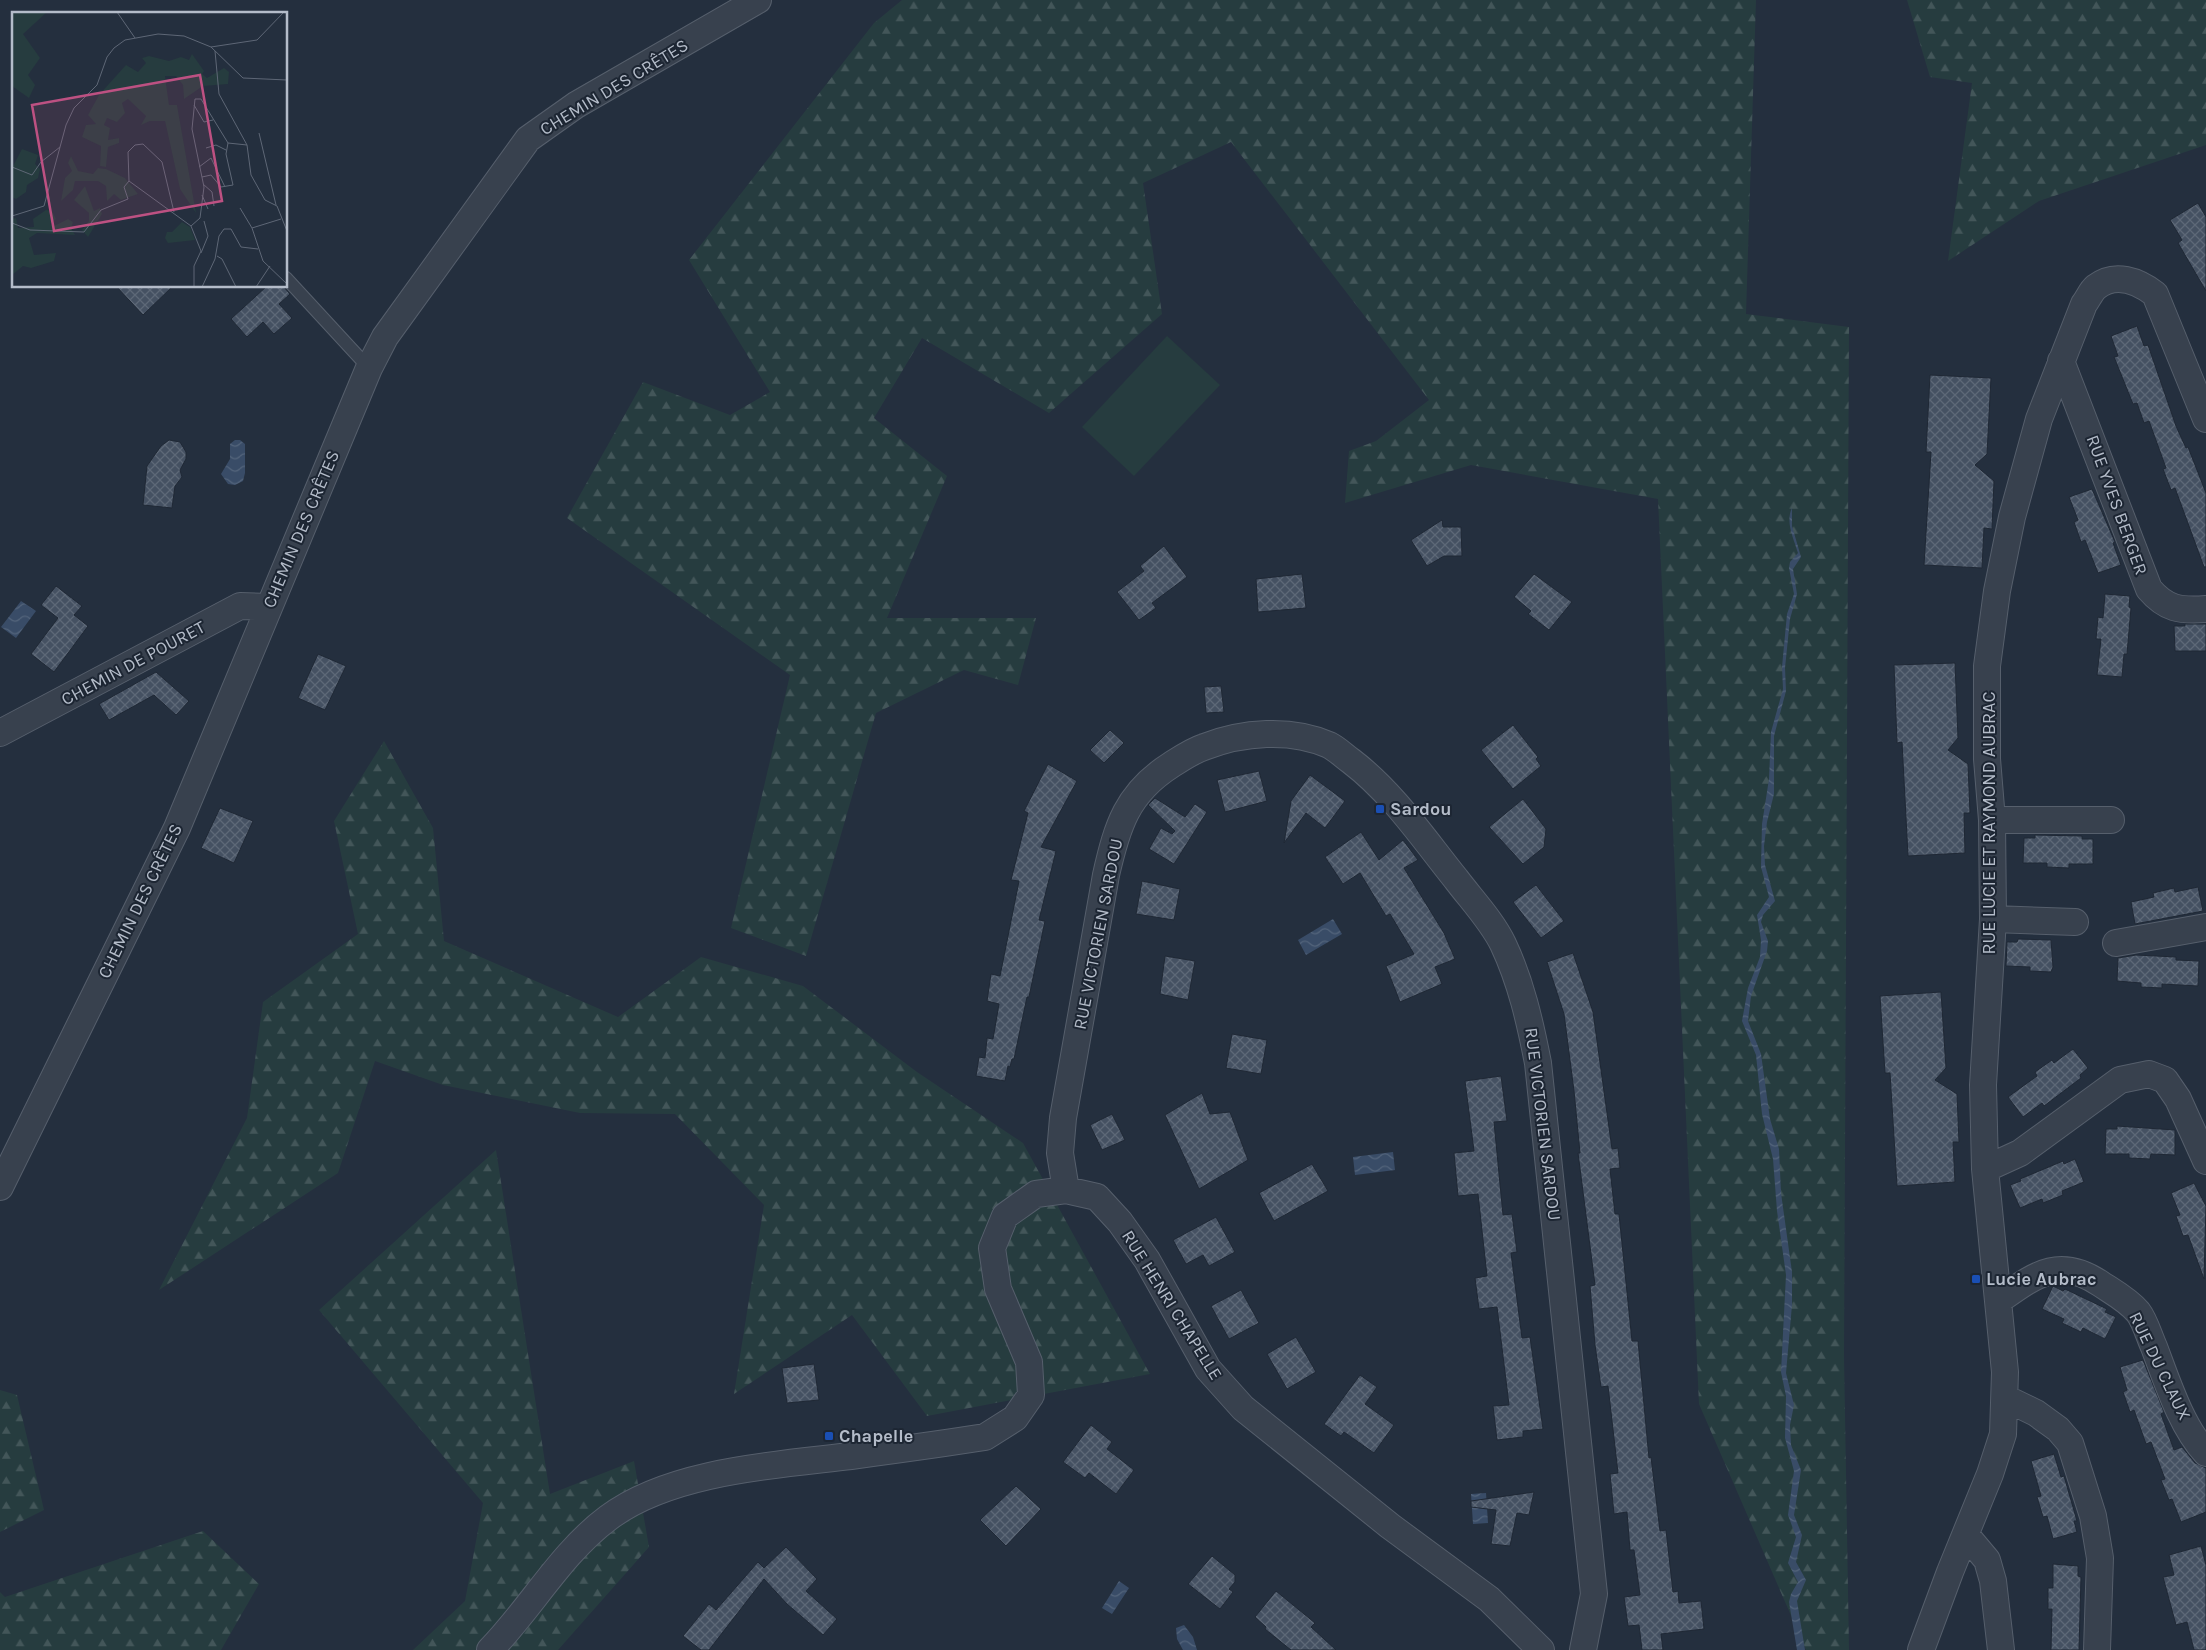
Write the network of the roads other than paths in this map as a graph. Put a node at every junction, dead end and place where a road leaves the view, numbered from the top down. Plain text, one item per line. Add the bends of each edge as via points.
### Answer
1 (758, 0) edge
2 (288, 280) edge
3 (2061, 361) junction
4 (369, 368) junction
5 (2206, 419) edge
6 (268, 607) junction
7 (2206, 609) edge
8 (0, 733) edge
9 (1992, 820) junction
10 (2111, 820) dead end
11 (1992, 919) junction
12 (2075, 922) dead end
13 (2206, 927) edge
14 (2116, 943) dead end
15 (2206, 1161) edge
16 (1985, 1169) junction
17 (0, 1187) edge
18 (1066, 1190) junction
19 (1998, 1301) junction
20 (2005, 1398) junction
21 (2206, 1453) edge
22 (1966, 1535) junction
23 (490, 1650) edge
24 (1541, 1650) edge
25 (1583, 1650) edge
26 (1921, 1650) edge
27 (2001, 1650) edge
28 (2098, 1650) edge

1 - 4 street, CHEMIN DES CRÊTES via 576,105 528,139 385,337
2 - 4 lane
3 - 5 street, RUE LUCIE ET RAYMOND AUBRAC via 2084,304 2095,288 2110,280 2142,283 2155,294 2163,308
3 - 7 street, RUE YVES BERGER via 2148,589 2159,602 2174,608
3 - 9 street, RUE LUCIE ET RAYMOND AUBRAC via 2039,419 2012,518 1997,591 1987,666 1987,759
4 - 6 street, CHEMIN DES CRÊTES
6 - 8 street, CHEMIN DE POURET via 240,606
6 - 17 street, CHEMIN DES CRÊTES via 177,828
9 - 10 street
9 - 11 street, RUE LUCIE ET RAYMOND AUBRAC
11 - 12 street
11 - 16 street, RUE LUCIE ET RAYMOND AUBRAC via 1983,1085
13 - 14 street
15 - 16 street via 2178,1099 2165,1080 2149,1074 2120,1080 2020,1153
16 - 19 street, RUE LUCIE ET RAYMOND AUBRAC
18 - 23 street, RUE HENRI CHAPELLE via 1036,1194 1005,1216 992,1248 998,1288 1029,1362 1031,1395 1015,1418 985,1437 755,1467 685,1482 642,1499 608,1517 576,1548 511,1629
18 - 24 street, RUE HENRI CHAPELLE via 1097,1196 1120,1222 1147,1260 1208,1369 1243,1408 1390,1526 1489,1599
18 - 25 street, RUE VICTORIEN SARDOU via 1060,1153 1063,1118 1106,875 1125,812 1139,790 1164,770 1194,751 1224,739 1259,734 1297,736 1330,745 1391,797 1475,903 1502,941 1529,1016 1538,1063 1594,1594
19 - 20 street, RUE LUCIE ET RAYMOND AUBRAC
19 - 21 street, RUE DU CLAUX via 2034,1276 2054,1269 2092,1278 2124,1299 2138,1312 2179,1411
20 - 22 street, RUE LUCIE ET RAYMOND AUBRAC via 2003,1434
20 - 28 street via 2036,1413 2058,1429 2070,1443 2093,1516 2100,1558
22 - 26 street, RUE LUCIE ET RAYMOND AUBRAC
22 - 27 street via 1987,1560 1993,1581

